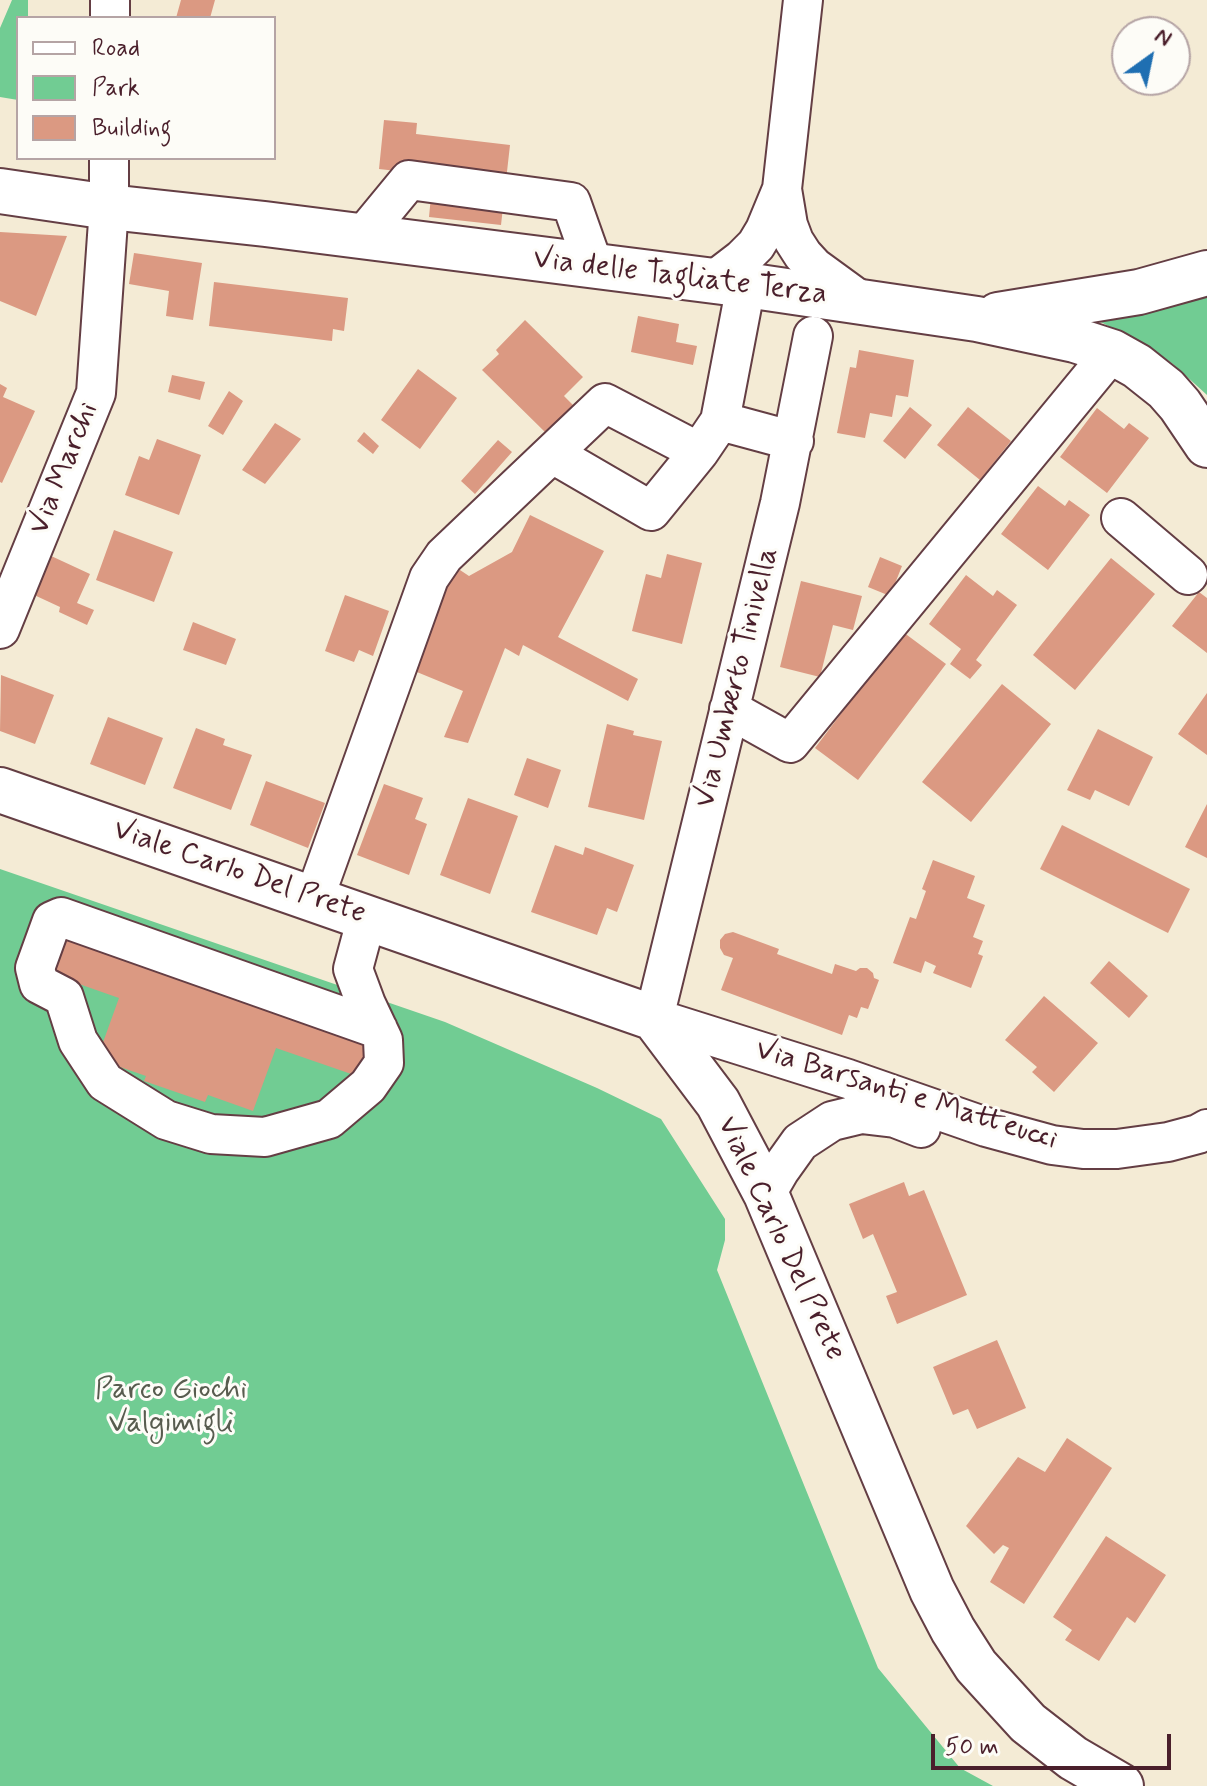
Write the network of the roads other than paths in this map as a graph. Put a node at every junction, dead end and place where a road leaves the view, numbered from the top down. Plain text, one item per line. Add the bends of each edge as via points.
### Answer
1 (803, 0) edge
2 (109, 160) edge
3 (782, 189) junction
4 (0, 191) edge
5 (109, 207) junction
6 (362, 237) junction
7 (594, 267) junction
8 (1207, 273) edge
9 (729, 284) junction
10 (862, 302) junction
11 (977, 319) junction
12 (813, 336) dead end
13 (1112, 352) junction
14 (710, 437) junction
15 (794, 441) junction
16 (1207, 445) edge
17 (553, 454) junction
18 (1121, 518) dead end
19 (1188, 575) dead end
20 (0, 629) edge
21 (729, 709) junction
22 (0, 790) edge
23 (314, 899) junction
24 (367, 917) junction
25 (654, 1018) junction
26 (378, 1029) junction
27 (1207, 1129) edge
28 (1207, 1154) edge
29 (766, 1194) junction
30 (1121, 1786) edge

1 - 3 street
2 - 5 street, Via Marchi
3 - 9 street via 765,230
3 - 10 street via 788,225 803,255
4 - 5 main road, Via delle Tagliate Terza
5 - 6 main road, Via delle Tagliate Terza
5 - 20 street, Via Marchi via 96,393
6 - 7 main road, Via delle Tagliate Terza
6 - 7 street via 409,180 571,202
7 - 9 main road, Via delle Tagliate Terza
8 - 11 main road via 1139,292
9 - 10 main road, Via delle Tagliate Terza
9 - 14 street
10 - 11 main road, Via delle Tagliate Terza
11 - 13 main road, Via delle Tagliate Terza
12 - 15 street, Via Umberto Tinivella
13 - 16 main road, Via delle Tagliate Terza via 1166,389
13 - 21 street via 790,743
14 - 15 street
14 - 17 street via 605,403
14 - 17 street via 651,511
15 - 21 street, Via Umberto Tinivella
17 - 23 street via 444,556 429,578
18 - 19 street
21 - 25 street, Via Umberto Tinivella
22 - 23 main road, Viale Carlo Del Prete
23 - 24 main road, Viale Carlo Del Prete
24 - 25 main road, Viale Carlo Del Prete
24 - 26 street via 353,969
25 - 27 street, Via Barsanti e Matteucci via 1052,1145 1117,1149 1168,1142
25 - 29 main road, Viale Carlo Del Prete via 718,1103
26 - 26 street via 61,917 52,921 35,968 39,984 64,997 78,1041 105,1082 166,1120 211,1134 265,1137 329,1119 368,1086 384,1063
28 - 29 street, Via Barsanti e Matteucci via 1138,1171 1045,1168 895,1118 861,1114 832,1121 800,1142
29 - 30 main road, Viale Carlo Del Prete via 953,1630 976,1666 1028,1723

